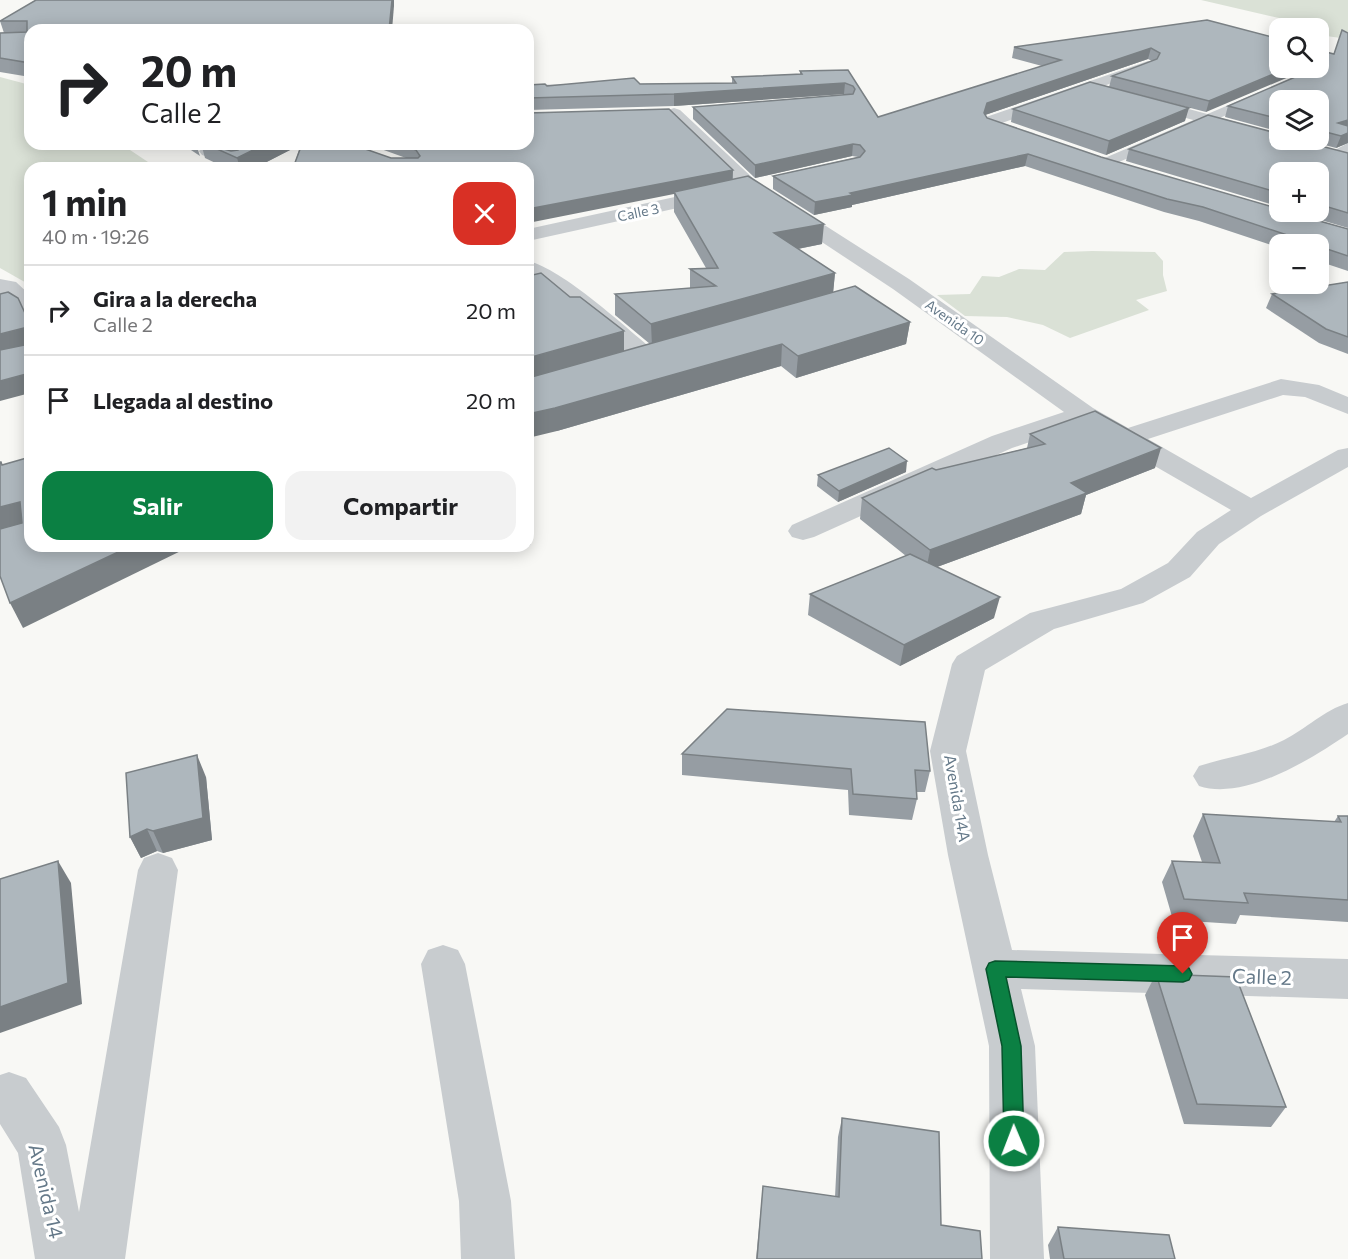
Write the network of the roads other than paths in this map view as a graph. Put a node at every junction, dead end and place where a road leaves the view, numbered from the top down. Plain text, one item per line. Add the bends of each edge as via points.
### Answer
1 (1148, 65) edge
2 (1086, 87) junction
3 (1269, 91) edge
4 (697, 111) edge
5 (1208, 119) junction
6 (1269, 136) edge
7 (1050, 144) edge
8 (211, 150) edge
9 (1321, 150) edge
10 (1344, 154) edge
11 (1083, 155) edge
12 (236, 161) edge
13 (1105, 162) junction
14 (1328, 162) edge
15 (1128, 169) edge
16 (772, 181) edge
17 (750, 186) junction
18 (534, 234) edge
19 (534, 271) edge
20 (901, 284) junction
21 (0, 286) edge
22 (867, 293) edge
23 (24, 302) edge
24 (647, 357) edge
25 (1348, 406) edge
26 (1084, 414) junction
27 (1128, 437) junction
28 (1348, 456) edge
29 (1251, 510) junction
30 (803, 531) dead end
31 (1348, 716) edge
32 (1212, 776) dead end
33 (158, 870) dead end
34 (443, 964) dead end
35 (995, 969) junction
36 (1348, 979) edge
37 (9, 1095) dead end
38 (62, 1259) edge
39 (98, 1259) edge
40 (488, 1259) edge
41 (1017, 1259) edge

1 - 2 street
2 - 5 street
2 - 7 street via 992,121 994,126
3 - 5 lane
4 - 17 street, Avenida 10 via 668,113
5 - 6 street
5 - 13 lane
8 - 12 street
9 - 10 street
10 - 14 street
11 - 13 street
13 - 15 street
16 - 17 street, Calle 3
17 - 18 street, Calle 3
17 - 20 street, Avenida 10
19 - 24 street via 566,291
20 - 22 street
20 - 26 street, Avenida 10
21 - 23 street via 8,287
25 - 27 street via 1310,390 1281,387
26 - 27 street, Avenida 10
26 - 30 street via 1002,442
27 - 29 street, Avenida 10
28 - 29 street, Avenida 14A
29 - 35 street, Avenida 14A via 1208,537 1179,570 1132,596 1042,621 969,663 948,751
31 - 32 street via 1297,750 1248,770
33 - 39 street
34 - 40 street via 484,1201
35 - 36 street, Calle 2
35 - 41 street, Avenida 14A via 1011,1046
37 - 38 street, Avenida 14 via 41,1145

